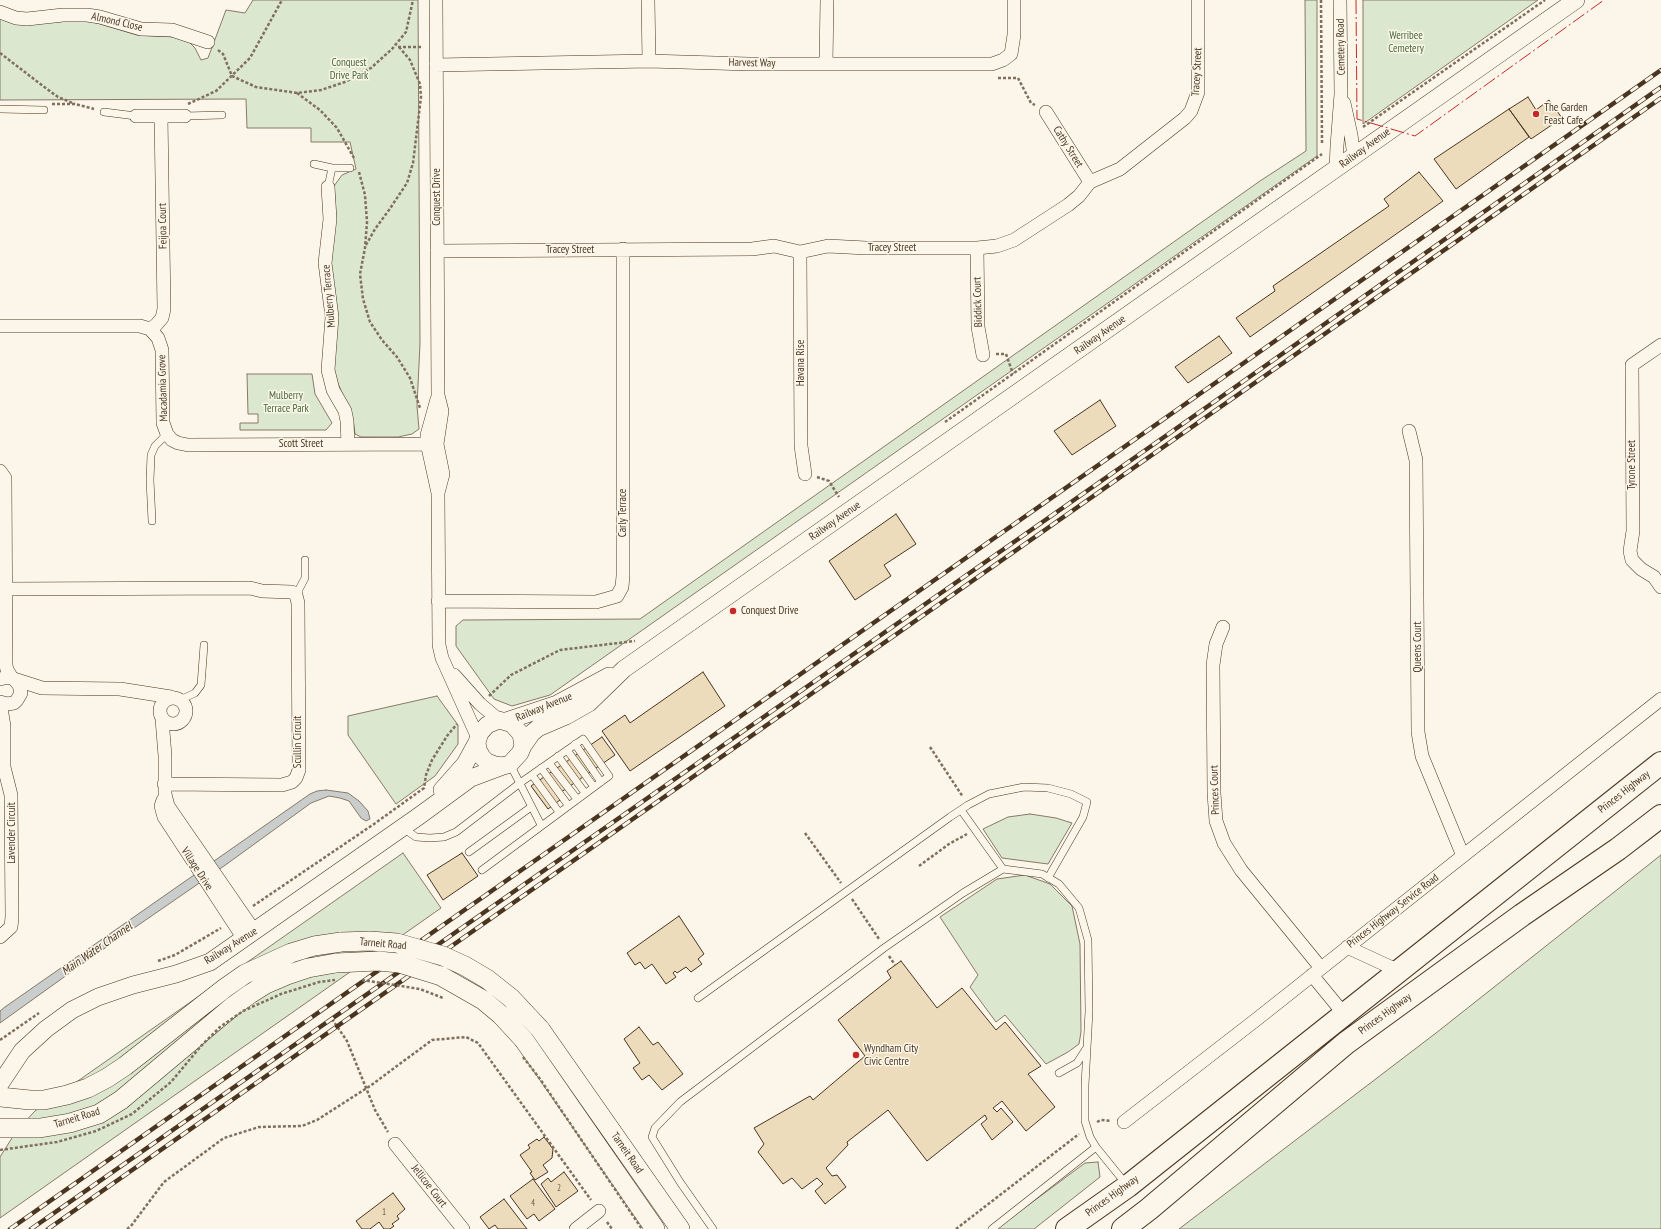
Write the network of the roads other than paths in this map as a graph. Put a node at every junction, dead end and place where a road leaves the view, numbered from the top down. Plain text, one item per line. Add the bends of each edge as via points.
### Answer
1 (436, 0) edge
2 (648, 0) edge
3 (827, 0) edge
4 (1014, 0) edge
5 (1198, 0) edge
6 (1340, 0) edge
7 (1576, 0) edge
8 (0, 12) edge
9 (208, 42) road end
10 (648, 62) junction
11 (826, 64) junction
12 (436, 65) junction
13 (1341, 94) junction
14 (0, 109) edge
15 (44, 110) road end
16 (104, 112) road end
17 (1046, 112) road end
18 (222, 115) dead end
19 (136, 116) joint
20 (161, 116) junction
21 (185, 116) joint
22 (1354, 156) junction
23 (314, 164) dead end
24 (332, 168) junction
25 (350, 168) dead end
26 (1336, 169) junction
27 (1090, 182) junction
28 (328, 187) joint
29 (977, 248) junction
30 (622, 249) junction
31 (437, 251) junction
32 (800, 252) junction
33 (0, 326) edge
34 (150, 329) junction
35 (1661, 345) edge
36 (983, 355) road end
37 (1409, 431) dead end
38 (167, 434) junction
39 (348, 444) junction
40 (432, 444) junction
41 (0, 471) edge
42 (805, 474) road end
43 (152, 522) dead end
44 (306, 560) dead end
45 (1661, 587) edge
46 (2, 589) edge
47 (296, 595) junction
48 (438, 601) junction
49 (1222, 627) dead end
50 (204, 645) dead end
51 (446, 666) junction
52 (624, 669) junction
53 (9, 679) edge
54 (42, 688) junction
55 (138, 691) junction
56 (176, 698) junction
57 (1661, 699) edge
58 (9, 702) edge
59 (161, 715) junction
60 (503, 721) junction
61 (177, 723) junction
62 (477, 740) junction
63 (522, 746) junction
64 (567, 750) junction
65 (165, 756) junction
66 (558, 756) junction
67 (549, 763) junction
68 (1661, 763) edge
69 (506, 765) junction
70 (541, 768) junction
71 (532, 775) junction
72 (520, 783) junction
73 (594, 787) junction
74 (165, 789) junction
75 (585, 793) junction
76 (577, 799) junction
77 (568, 805) junction
78 (531, 807) junction
79 (961, 810) junction
80 (560, 812) junction
81 (419, 816) junction
82 (1661, 816) edge
83 (540, 826) junction
84 (403, 827) junction
85 (469, 852) dead end
86 (1463, 856) junction
87 (1003, 869) junction
88 (482, 870) dead end
89 (1048, 878) junction
90 (250, 935) junction
91 (0, 937) edge
92 (1346, 948) junction
93 (1400, 971) junction
94 (1316, 972) junction
95 (698, 998) dead end
96 (1388, 1012) junction
97 (1344, 1014) junction
98 (1088, 1047) junction
99 (1060, 1073) dead end
100 (0, 1084) edge
101 (0, 1097) edge
102 (1124, 1122) road end
103 (0, 1128) edge
104 (396, 1144) road end
105 (1096, 1147) junction
106 (1128, 1186) junction
107 (1149, 1209) junction
108 (599, 1211) road end
109 (463, 1229) edge
110 (576, 1229) edge
111 (655, 1229) edge
112 (680, 1229) edge
113 (713, 1229) edge
114 (992, 1229) edge
115 (1068, 1229) edge
116 (1123, 1229) edge

1 - 12 street, Conquest Drive
2 - 10 street
3 - 11 street
4 - 11 street, Harvest Way via 1013,48 1011,54 999,62
5 - 27 street, Tracey Street via 1198,92 1191,111 1120,169
6 - 13 street, Cemetery Road
7 - 22 street, Railway Avenue
8 - 9 street, Almond Close via 27,19 87,15 141,29 172,30
10 - 11 street, Harvest Way
10 - 12 street, Harvest Way
12 - 31 street, Conquest Drive
13 - 22 street, Cemetery Road
13 - 26 street, Cemetery Road
14 - 15 lane
16 - 19 lane
17 - 27 street, Cathy Street
18 - 21 lane
19 - 20 street
20 - 21 street
20 - 34 street, Feijoa Court via 164,309 162,318
22 - 26 street, Railway Avenue
23 - 24 lane
24 - 25 lane
24 - 28 lane, Mulberry Terrace
26 - 52 street, Railway Avenue
27 - 29 street, Tracey Street via 1068,205 1014,240 997,246
28 - 39 street, Mulberry Terrace via 330,219 325,263 332,317 328,370 333,390 345,411
29 - 32 street, Tracey Street via 828,246
29 - 36 street, Biddick Court via 978,327
30 - 31 street, Tracey Street
30 - 32 street, Tracey Street via 752,249 774,246
30 - 48 street, Carly Terrace via 622,587 617,596 596,602
31 - 40 street, Conquest Drive via 438,395 442,419 437,437
32 - 42 street, Havana Rise via 801,446
33 - 34 street via 140,326
34 - 38 street, Macadamia Grove via 158,338 162,350 162,407
35 - 45 street, Tyrone Street via 1632,365 1633,531 1630,552 1632,560 1654,577
37 - 86 street, Queens Court via 1416,460 1418,732 1422,756
38 - 39 street, Scott Street via 172,440 188,444
38 - 43 lane, Macadamia Grove via 155,446 151,455
39 - 40 street, Scott Street
40 - 48 street, Conquest Drive via 438,493
41 - 46 street via 4,478
44 - 47 lane via 306,578
46 - 47 street via 250,588 292,592
46 - 53 street
47 - 74 street, Scullin Circuit via 299,762 296,778 282,785
48 - 51 street, Conquest Drive via 439,645
49 - 94 street, Princes Court via 1213,665 1216,820 1224,843 1241,870
50 - 56 lane via 201,685 195,693
51 - 60 street, Conquest Drive via 480,704
51 - 62 street, Conquest Drive
52 - 60 street, Railway Avenue via 557,704
52 - 63 street, Railway Avenue via 580,709 538,728
53 - 54 street
53 - 58 street, Lavender Circuit via 21,689 20,697
54 - 55 street
54 - 58 street
55 - 56 street
55 - 59 street
56 - 59 street via 167,698 161,704
56 - 61 street via 185,706 186,715
57 - 86 street, Princes Highway Service Road
58 - 91 street, Lavender Circuit via 4,726 4,767 11,795 12,917 11,927
59 - 61 street via 169,723
59 - 65 street, Village Drive
60 - 62 street via 487,725
60 - 63 street via 512,724 521,734
61 - 65 street, Village Drive
62 - 69 street via 482,757 495,766
62 - 81 street, Railway Avenue via 465,764
63 - 69 street via 520,754
64 - 66 lane
64 - 73 lane
64 - 73 lane via 583,739 609,776
65 - 74 street, Village Drive
66 - 67 lane
66 - 75 lane
67 - 70 lane
67 - 76 lane
68 - 93 highway, Princes Highway
69 - 72 lane
69 - 81 street, Railway Avenue via 471,778
70 - 71 lane
70 - 77 lane
71 - 72 lane
71 - 80 lane
72 - 78 lane
72 - 84 lane via 456,832 444,837 416,837
73 - 75 lane
74 - 90 street, Village Drive via 161,806 164,817
75 - 76 lane
76 - 77 lane
77 - 80 lane
78 - 83 lane
78 - 85 lane
79 - 87 lane
79 - 89 lane via 989,794 1024,787 1048,788 1087,802 1083,817
79 - 95 lane
80 - 83 lane
81 - 84 street, Railway Avenue
82 - 96 highway, Princes Highway
83 - 88 lane
84 - 90 street, Railway Avenue
86 - 92 street, Princes Highway Service Road
87 - 89 lane via 1042,874
87 - 113 lane via 963,893 872,957 680,1102 655,1128 652,1137
89 - 98 lane via 1058,884 1079,908 1088,940
90 - 100 street, Railway Avenue via 210,962 98,997 72,1010 22,1051
92 - 93 street
92 - 94 street, Princes Highway Service Road
93 - 97 highway, Princes Highway
94 - 97 street
94 - 102 street, Princes Highway Service Road
96 - 97 highway
96 - 107 highway, Princes Highway via 1346,1043
97 - 106 highway, Princes Highway
98 - 99 lane via 1077,1063
98 - 105 lane via 1085,1121
101 - 112 main road, Tarneit Road, bridge via 44,1100 88,1088 125,1066 245,974 291,953 341,942 397,943 443,956 465,966 511,998 540,1029
103 - 111 main road, Tarneit Road, bridge via 40,1128 70,1123 99,1114 121,1100 232,1007 266,984 287,975 308,968 337,971 359,961 392,962 441,976 483,1000 501,1015
104 - 109 street, Jellicoe Court
105 - 106 lane
105 - 114 lane
106 - 107 highway
106 - 115 highway, Princes Highway
107 - 116 highway, Princes Highway
108 - 110 street

